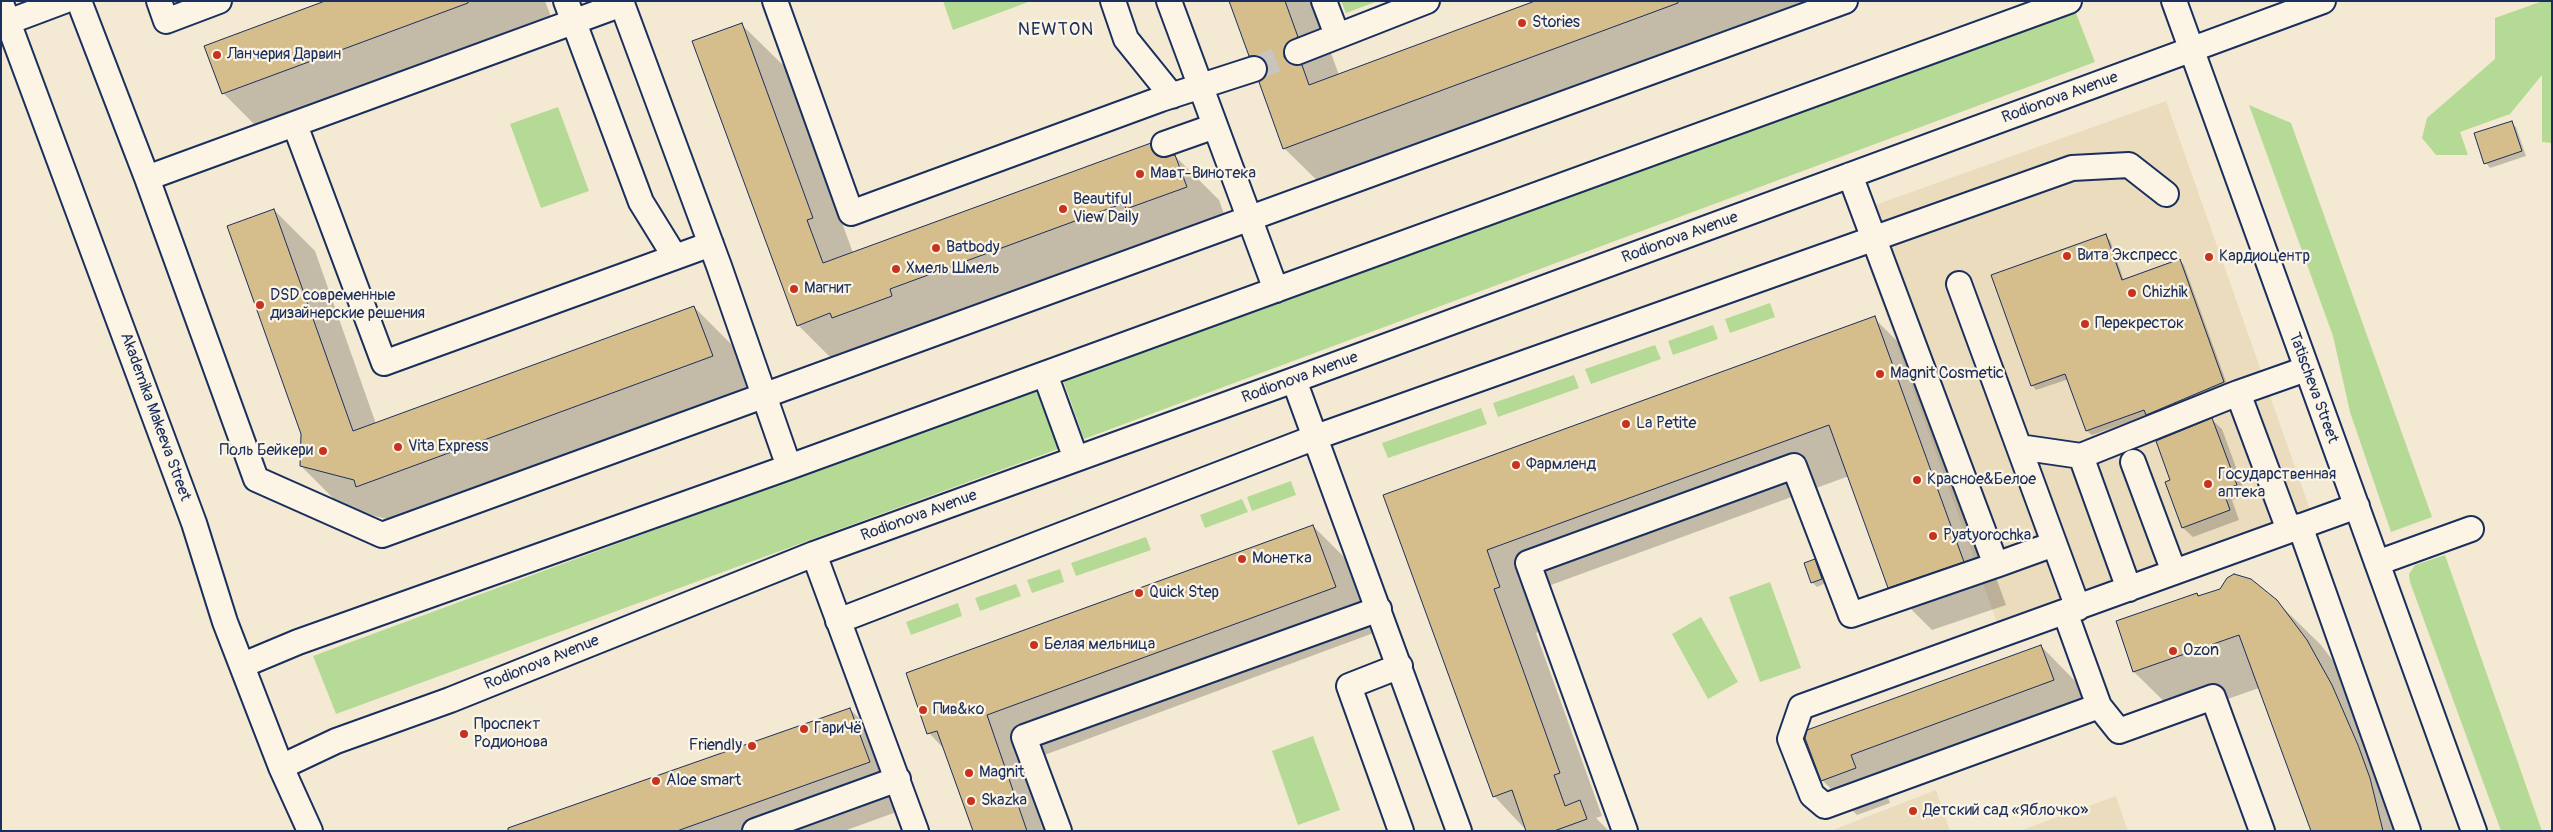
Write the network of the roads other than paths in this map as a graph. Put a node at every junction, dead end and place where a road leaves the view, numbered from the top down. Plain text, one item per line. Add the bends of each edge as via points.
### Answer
1 (64, 1) edge
2 (79, 1) edge
3 (159, 1) edge
4 (219, 1) edge
5 (774, 1) edge
6 (1112, 1) edge
7 (1169, 1) edge
8 (1324, 1) edge
9 (1427, 1) edge
10 (1845, 1) edge
11 (2069, 1) edge
12 (2174, 1) edge
13 (2323, 1) edge
14 (621, 3) edge
15 (570, 11) edge
16 (5, 12) edge
17 (1337, 35) junction
18 (2190, 51) junction
19 (1297, 52) tunnel mouth
20 (1254, 69) tunnel mouth
21 (1201, 88) junction
22 (1172, 96) junction
23 (295, 125) junction
24 (1215, 126) junction
25 (1164, 144) dead end
26 (1850, 175) junction
27 (147, 178) junction
28 (2166, 194) dead end
29 (1249, 220) junction
30 (1874, 237) junction
31 (710, 244) junction
32 (675, 258) junction
33 (1959, 284) dead end
34 (1276, 290) junction
35 (2306, 369) junction
36 (1045, 374) junction
37 (1294, 380) junction
38 (2238, 393) junction
39 (765, 397) junction
40 (1316, 437) junction
41 (2020, 447) junction
42 (2081, 456) junction
43 (1076, 459) junction
44 (2134, 462) dead end
45 (789, 467) junction
46 (2357, 506) junction
47 (2294, 528) junction
48 (2471, 529) dead end
49 (2054, 544) junction
50 (814, 554) junction
51 (2377, 563) junction
52 (1996, 565) junction
53 (2174, 572) junction
54 (2129, 590) junction
55 (1379, 609) junction
56 (2072, 610) junction
57 (838, 620) junction
58 (243, 665) junction
59 (1400, 666) junction
60 (2099, 706) junction
61 (281, 767) junction
62 (898, 779) junction
63 (310, 831) edge
64 (755, 831) edge
65 (916, 831) edge
66 (1059, 831) edge
67 (1400, 831) edge
68 (1459, 831) edge
69 (1625, 831) edge
70 (2262, 831) edge
71 (2408, 831) edge
72 (2474, 831) edge

1 - 16 street
2 - 27 street
3 - 4 street via 166,21
5 - 22 street via 851,213
6 - 22 street via 1126,38
7 - 21 street
8 - 17 street
9 - 17 street
10 - 29 street
11 - 34 street
12 - 18 street, Tatischeva Street
13 - 18 street, Rodionova Avenue
14 - 15 street
14 - 31 street
15 - 23 street
15 - 32 street via 641,202
16 - 58 street, Akademika Makeeva Street via 194,523 225,622
17 - 19 street
18 - 26 street, Rodionova Avenue
18 - 35 street, Tatischeva Street
20 - 21 street
21 - 22 street
21 - 24 street
23 - 27 street
23 - 32 street via 384,363
24 - 25 street
24 - 29 street
26 - 30 street
26 - 37 street, Rodionova Avenue
27 - 39 street via 256,479 382,535
28 - 30 street via 2129,165 2072,168
29 - 34 street
29 - 39 street
30 - 40 street
30 - 52 street
31 - 32 street
31 - 39 street
33 - 41 street
34 - 36 street
35 - 38 street
35 - 46 street, Tatischeva Street
36 - 43 street
36 - 45 street
37 - 40 street
37 - 43 street, Rodionova Avenue
38 - 42 street
38 - 47 street
39 - 45 street
40 - 55 street
40 - 57 street
41 - 42 street
41 - 49 street
42 - 54 street
43 - 50 street, Rodionova Avenue
44 - 53 street
45 - 58 street via 298,642
46 - 47 street
46 - 51 street, Tatischeva Street
47 - 53 street
47 - 71 street
48 - 51 street
49 - 52 street
49 - 56 street
50 - 57 street
50 - 61 street, Rodionova Avenue via 450,700 336,741
51 - 72 street, Tatischeva Street
52 - 69 street via 1851,615 1794,466 1528,563
53 - 54 street
54 - 56 street
55 - 59 street
55 - 66 street via 1024,738
56 - 60 street
56 - 60 street via 1801,707 1790,739 1812,795 1825,806
57 - 62 street
58 - 61 street, Akademika Makeeva Street
59 - 67 street via 1349,686
59 - 68 street
60 - 70 street via 2119,731 2213,697
61 - 63 street, Akademika Makeeva Street
62 - 64 street
62 - 65 street

